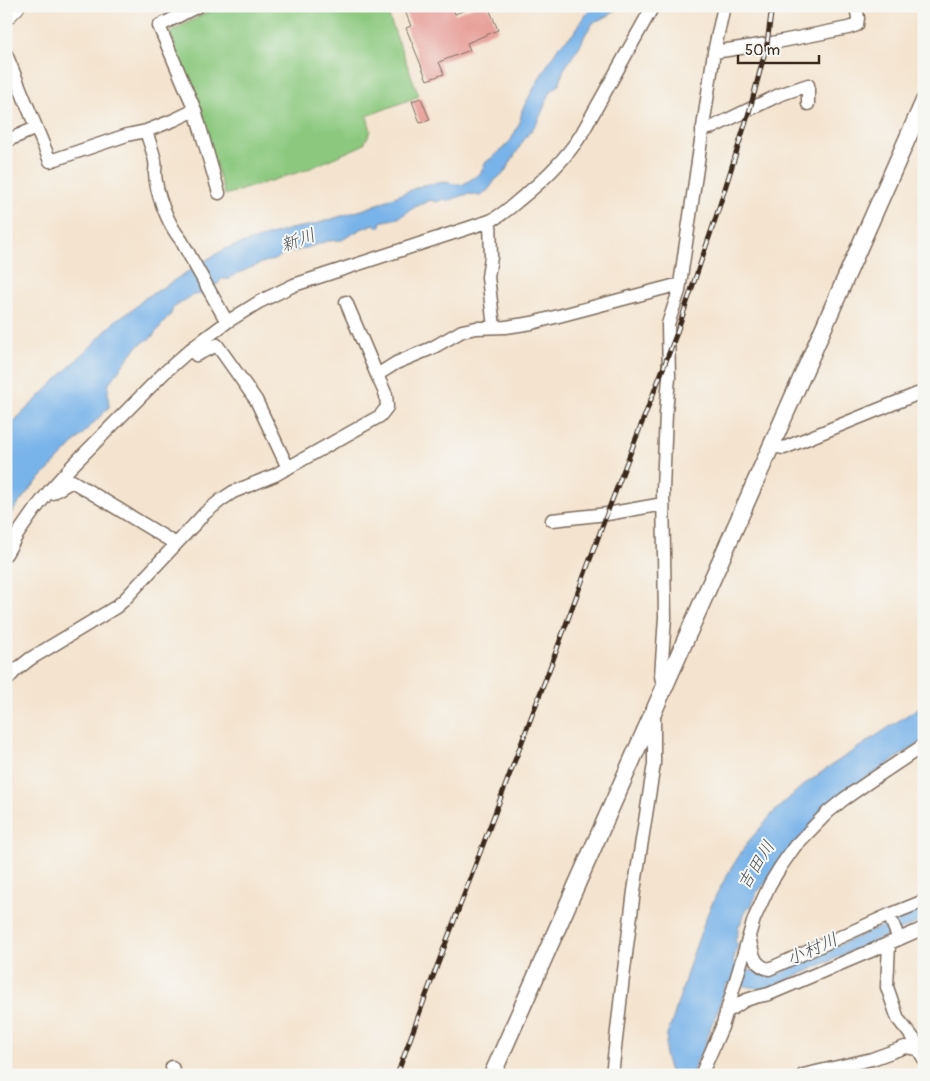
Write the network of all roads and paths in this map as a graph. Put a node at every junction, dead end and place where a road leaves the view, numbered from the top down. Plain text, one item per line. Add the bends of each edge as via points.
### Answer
1 (15, 6) edge
2 (198, 6) edge
3 (653, 6) edge
4 (724, 6) edge
5 (856, 6) edge
6 (6, 15) edge
7 (714, 52) junction
8 (6, 54) edge
9 (924, 101) edge
10 (808, 104) dead end
11 (195, 110) junction
12 (36, 128) junction
13 (702, 130) junction
14 (146, 131) junction
15 (6, 141) edge
16 (219, 193) dead end
17 (490, 221) junction
18 (680, 284) junction
19 (346, 302) dead end
20 (227, 322) junction
21 (494, 327) junction
22 (191, 349) junction
23 (376, 375) junction
24 (917, 394) dead end
25 (771, 446) junction
26 (288, 468) junction
27 (44, 498) junction
28 (663, 504) junction
29 (552, 520) dead end
30 (176, 544) junction
31 (6, 554) edge
32 (6, 681) edge
33 (664, 689) junction
34 (654, 713) junction
35 (924, 745) edge
36 (924, 901) edge
37 (889, 915) junction
38 (924, 928) edge
39 (749, 936) junction
40 (894, 941) junction
41 (727, 1007) junction
42 (921, 1054) edge
43 (838, 1071) edge
44 (492, 1075) edge
45 (612, 1075) edge
46 (701, 1075) edge
47 (803, 1075) edge

1 - 6 main road
2 - 11 street via 159,26
3 - 17 street via 570,151 537,186
4 - 7 street
5 - 7 street via 857,25 848,28
7 - 13 street
8 - 12 street
9 - 25 street
10 - 13 street via 808,85
11 - 14 street
11 - 16 street
12 - 14 street via 50,161
12 - 15 street
13 - 18 street
14 - 20 street via 156,164 160,196 173,229
17 - 20 street via 294,285
17 - 21 street via 488,277
18 - 21 street via 532,323
18 - 28 street via 668,324
19 - 23 street
20 - 22 street
21 - 23 street via 462,331
22 - 26 street via 196,354 217,345 256,400
22 - 27 street via 96,441
23 - 26 street via 386,395 387,407 380,416
24 - 25 street via 784,448
25 - 33 street
26 - 30 street via 221,500
27 - 30 street via 72,481
27 - 31 street
28 - 29 street
28 - 33 street via 665,617 661,676
30 - 32 street via 116,607 30,659
33 - 34 street
34 - 44 street
34 - 45 street via 654,764 634,891
35 - 39 street via 844,799 795,846 770,884
36 - 37 street
37 - 39 street via 769,968 756,962
37 - 40 street
38 - 40 street
39 - 41 street
40 - 41 street via 769,994 754,997 735,1008
40 - 42 street via 887,987 898,1018
41 - 46 street
42 - 43 street via 905,1047
43 - 47 street

